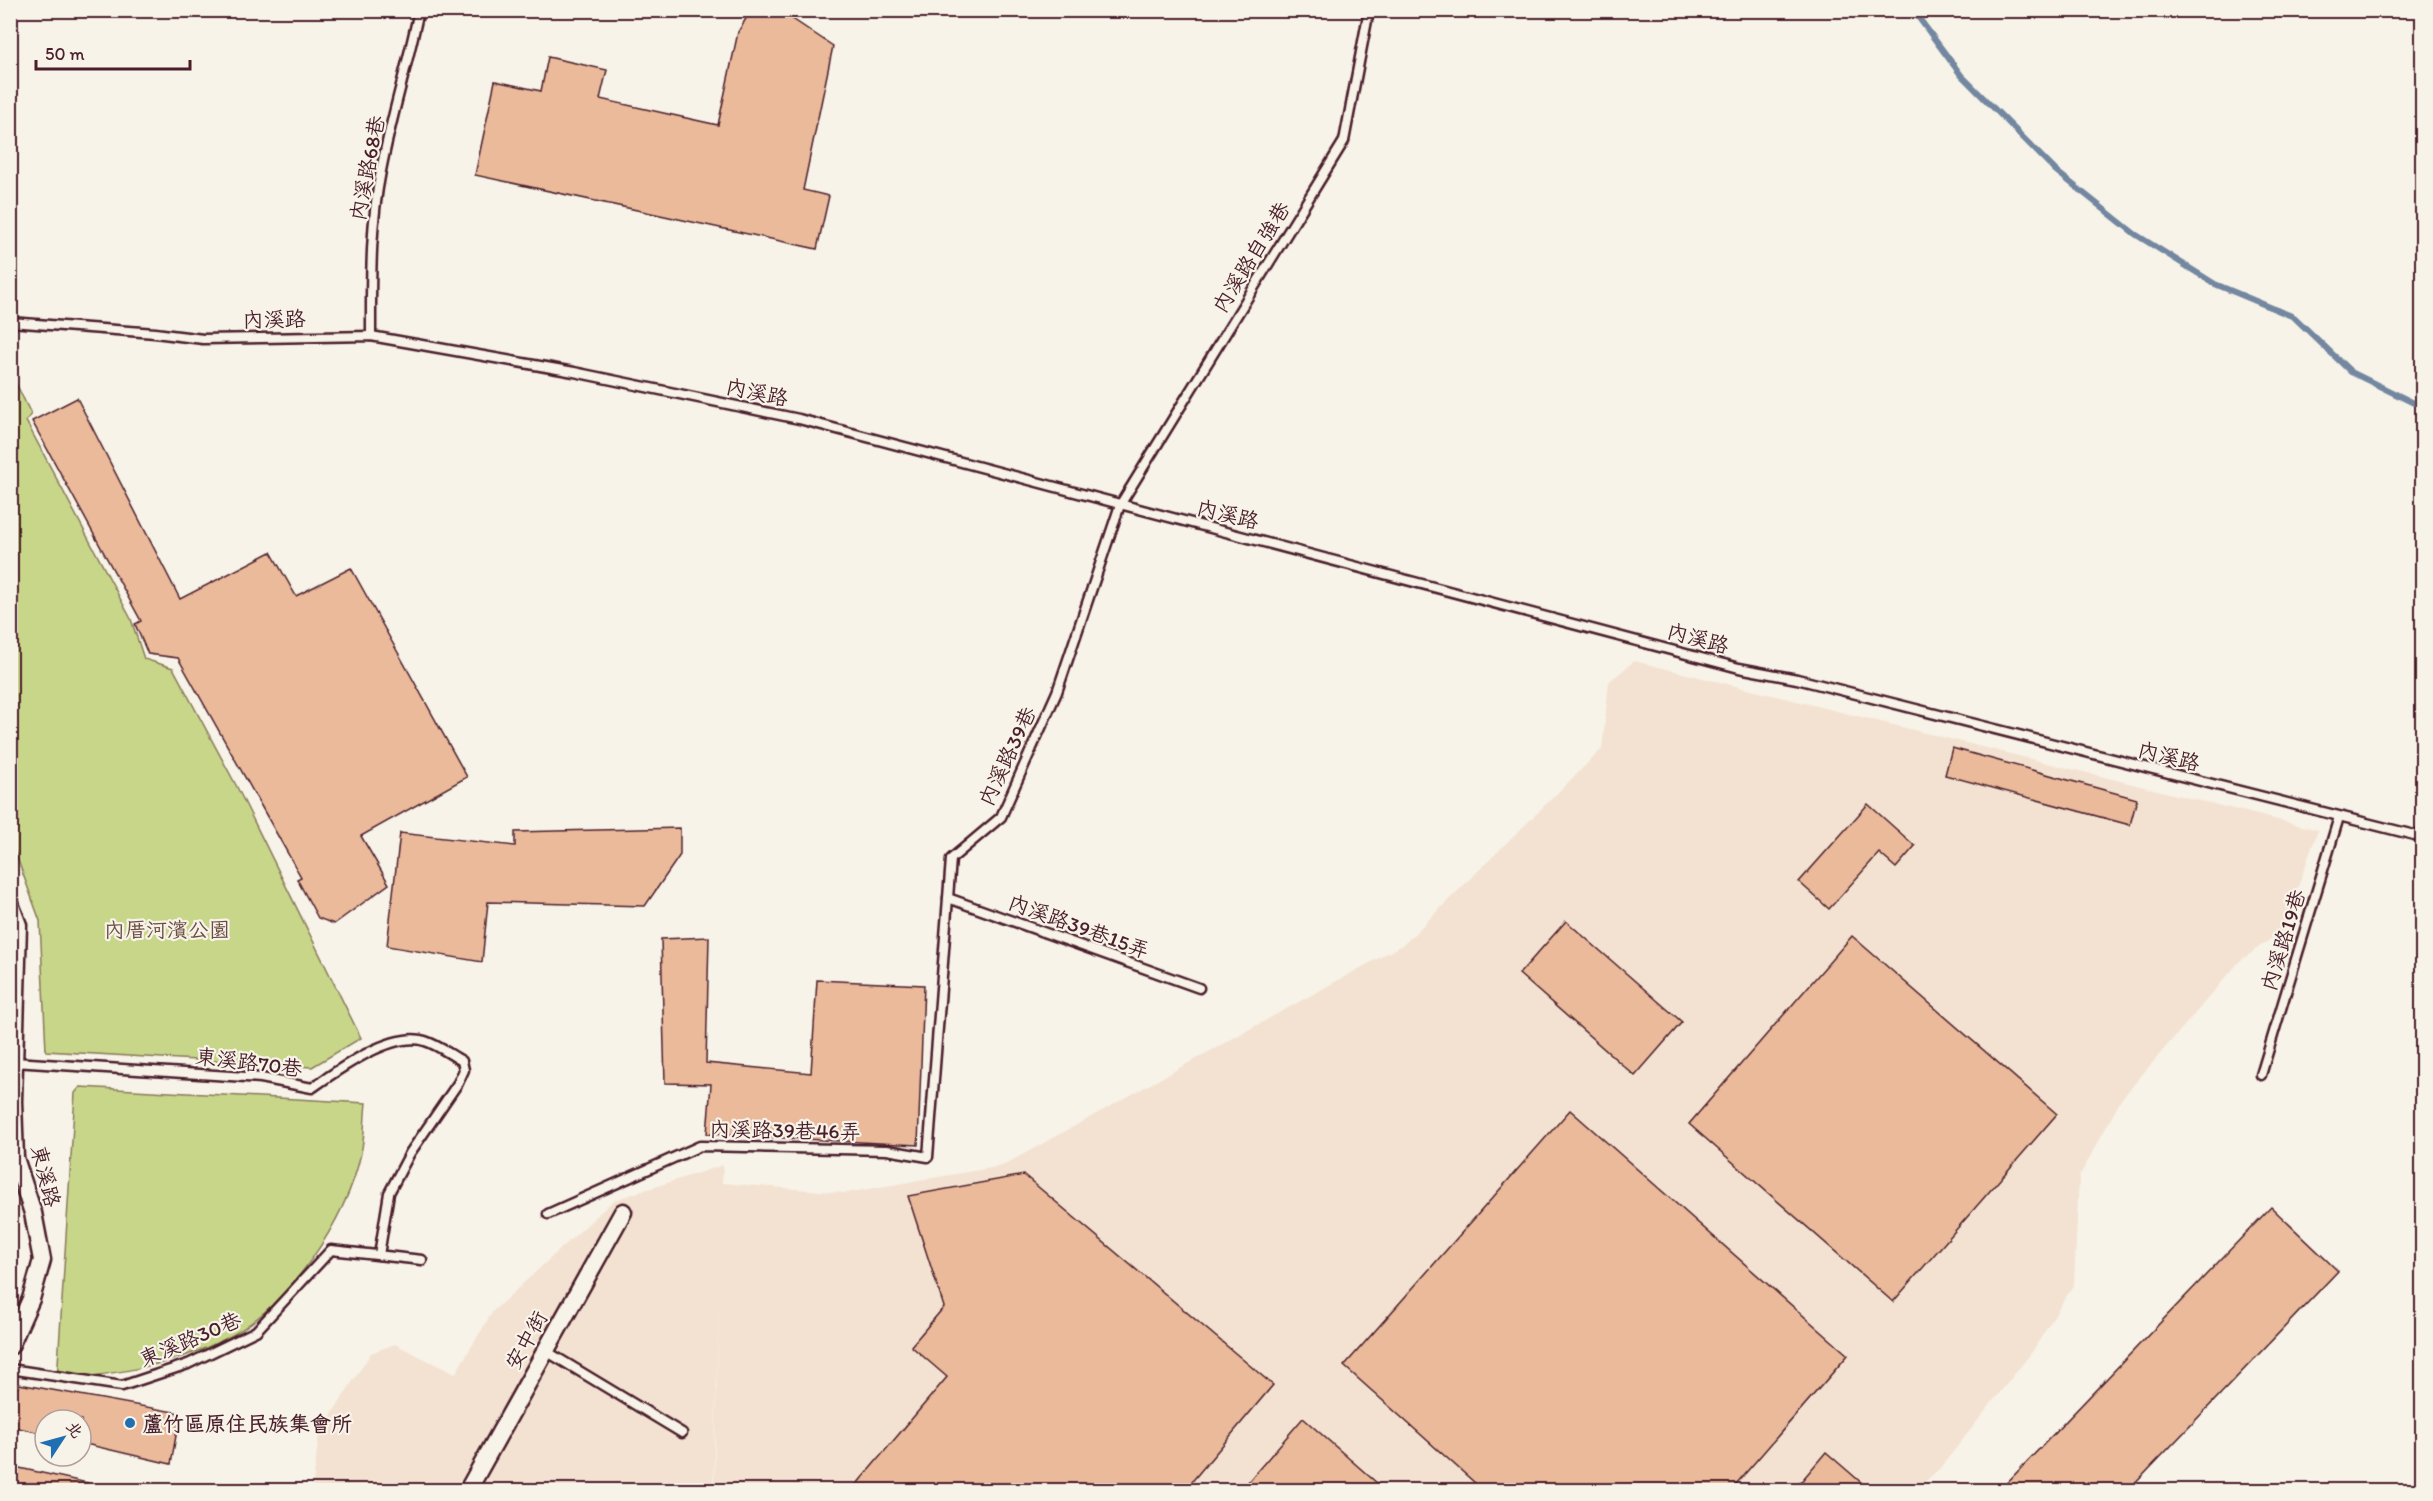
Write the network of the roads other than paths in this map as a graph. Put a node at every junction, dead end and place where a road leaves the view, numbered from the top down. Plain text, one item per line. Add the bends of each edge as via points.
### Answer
1 (419, 10) edge
2 (1369, 10) edge
3 (10, 322) edge
4 (372, 336) junction
5 (1120, 505) junction
6 (2339, 817) junction
7 (2422, 837) edge
8 (948, 898) junction
9 (10, 904) edge
10 (1198, 988) dead end
11 (14, 1062) junction
12 (2261, 1075) dead end
13 (928, 1157) joint
14 (622, 1212) dead end
15 (548, 1214) dead end
16 (378, 1255) junction
17 (422, 1260) dead end
18 (10, 1346) edge
19 (546, 1351) junction
20 (10, 1369) edge
21 (682, 1433) dead end
22 (468, 1491) edge

1 - 4 lane, 內溪路68巷 via 381,171 371,252
2 - 5 lane, 內溪路自強巷 via 1344,141
3 - 4 lane, 內溪路 via 203,339
4 - 5 lane, 內溪路 via 574,372 799,419
5 - 6 lane, 內溪路 via 1739,668 1797,679
5 - 8 lane, 內溪路39巷 via 1052,703 1001,817 951,859
6 - 7 lane, 內溪路
6 - 12 lane, 內溪路19巷
8 - 10 lane, 內溪路39巷15弄
8 - 13 lane, 內溪路39巷
9 - 11 street, 東溪路 via 18,925
11 - 16 lane, 東溪路70巷 via 261,1078 312,1088 344,1066 385,1046 408,1038 427,1041 462,1061 464,1070 388,1193
11 - 18 street, 東溪路 via 15,1158 33,1213 42,1260 31,1299
13 - 15 lane, 內溪路39巷46弄 via 887,1150 700,1146
14 - 19 street, 安中街
16 - 17 lane, 東溪路30巷
16 - 20 lane, 東溪路30巷 via 331,1250 256,1331 188,1364 122,1386
19 - 21 lane
19 - 22 street, 安中街

